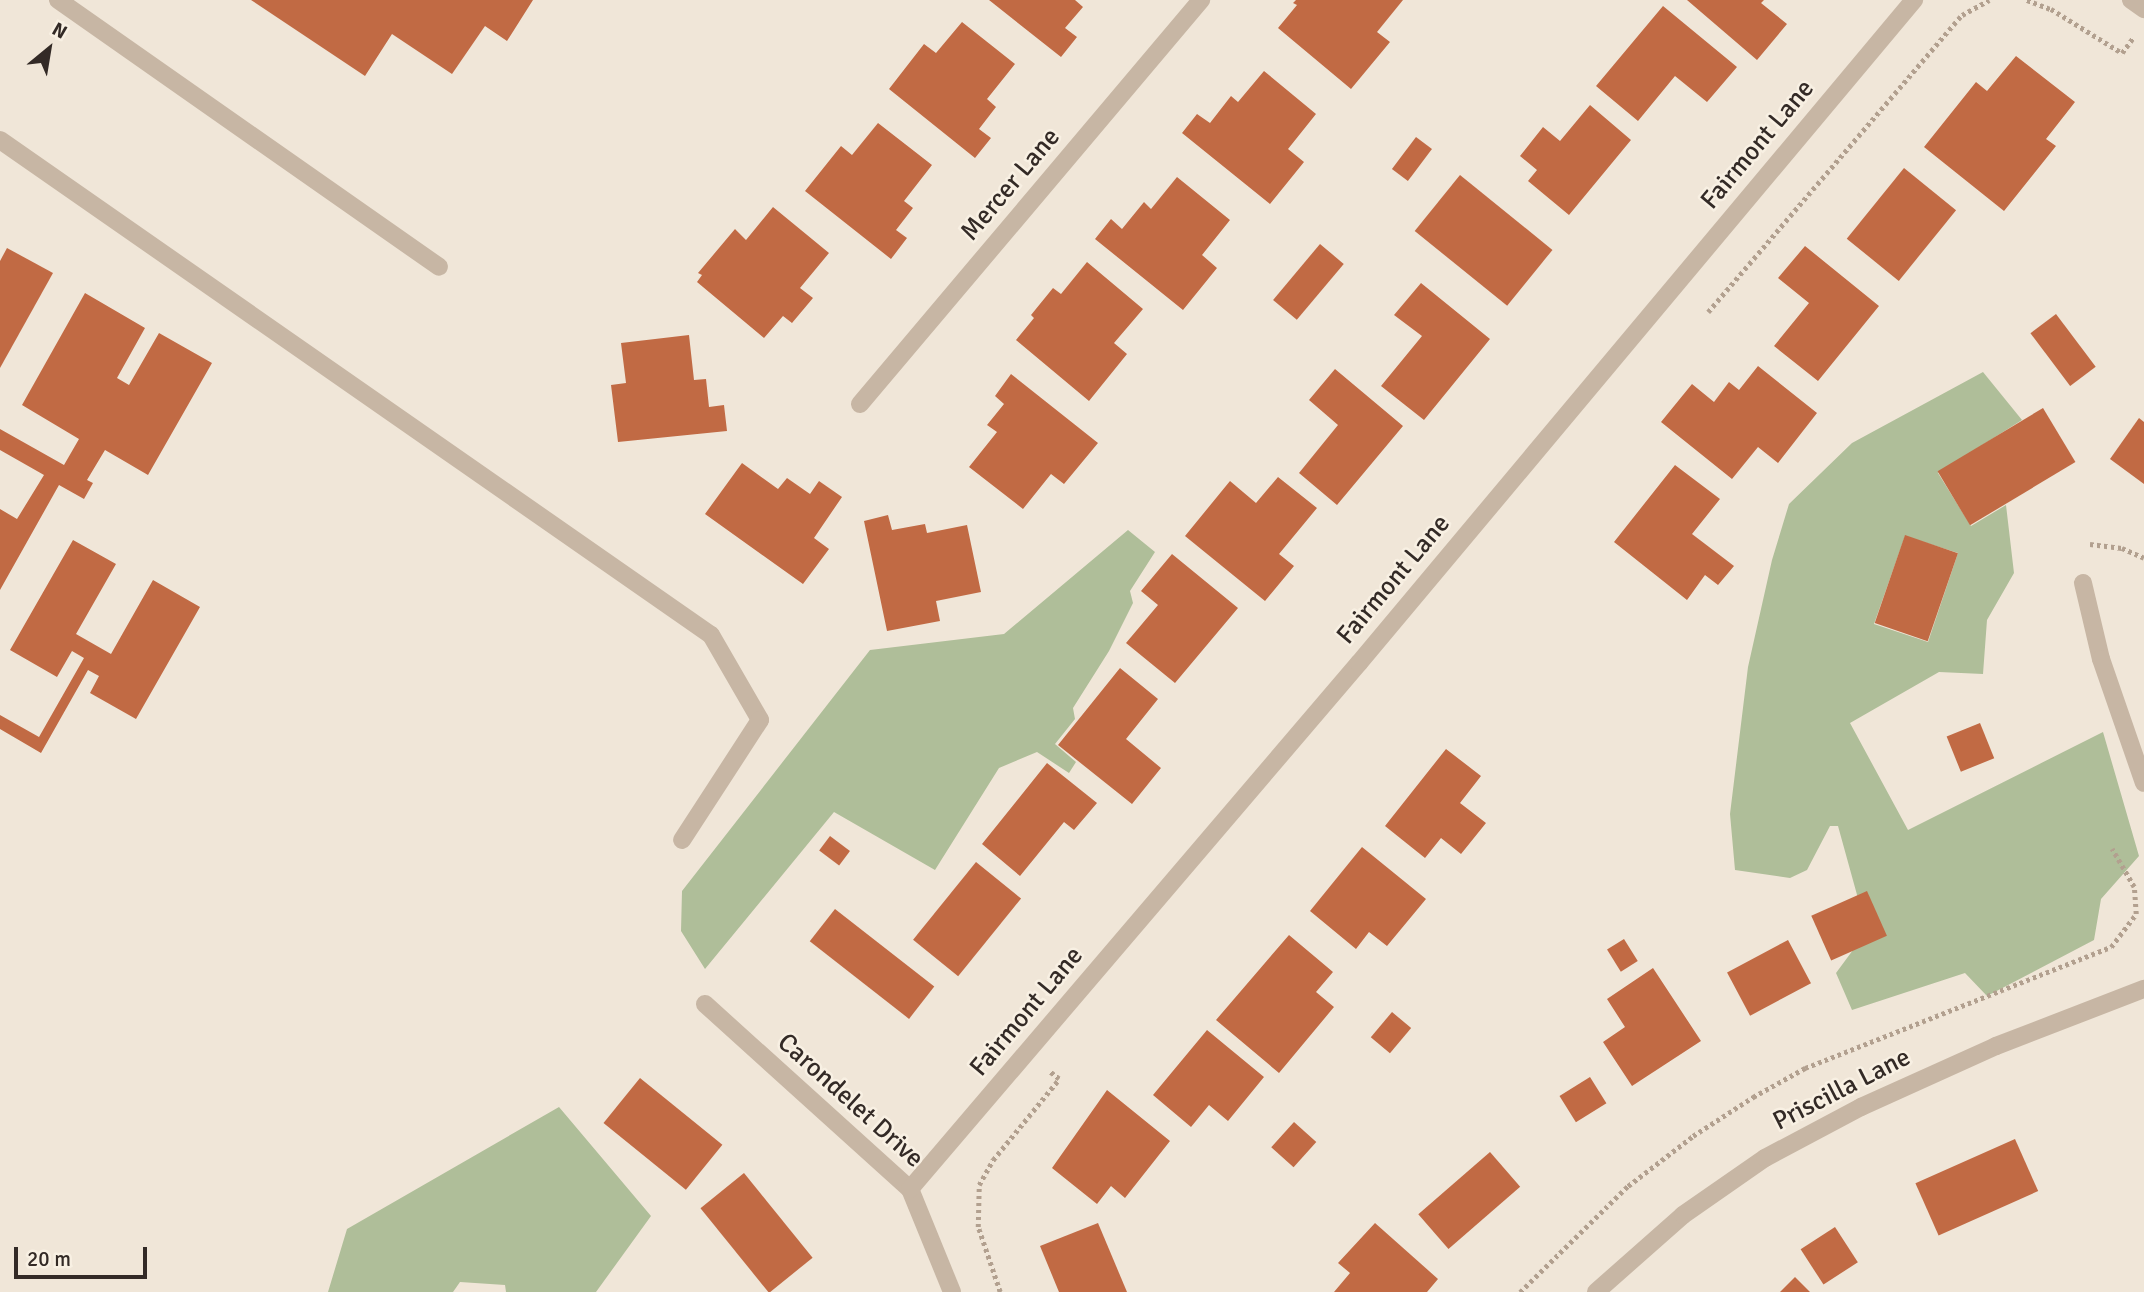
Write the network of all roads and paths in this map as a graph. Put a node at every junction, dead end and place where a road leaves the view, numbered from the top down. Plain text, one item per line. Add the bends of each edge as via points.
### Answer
1 (58, 0) edge
2 (1201, 0) edge
3 (1914, 0) edge
4 (1989, 0) edge
5 (2027, 0) edge
6 (2131, 0) edge
7 (2144, 9) edge
8 (2137, 33) dead end
9 (0, 139) edge
10 (439, 267) dead end
11 (1708, 312) dead end
12 (860, 404) dead end
13 (2090, 544) dead end
14 (2144, 558) edge
15 (2083, 583) dead end
16 (2144, 783) edge
17 (682, 840) dead end
18 (2112, 849) dead end
19 (2144, 989) edge
20 (705, 1004) dead end
21 (1027, 1053) junction
22 (910, 1189) junction
23 (951, 1292) edge
24 (1000, 1292) edge
25 (1520, 1292) edge
26 (1596, 1292) edge

1 - 10 street
2 - 12 street, Mercer Lane
3 - 21 street, Fairmont Lane
4 - 11 path via 1962,15
5 - 8 path via 2051,9 2122,53
6 - 7 street
9 - 17 street via 711,635 760,720
13 - 14 path via 2122,548
15 - 16 street via 2101,659
18 - 25 path via 2134,887 2136,914 2111,947 1805,1068 1753,1097 1628,1186
19 - 26 street, Priscilla Lane via 1996,1046 1860,1107 1765,1158 1683,1215
20 - 22 street, Carondelet Drive
21 - 22 street, Fairmont Lane
21 - 24 path via 1059,1079 993,1160 979,1185 978,1227
22 - 23 street, Carondelet Drive

